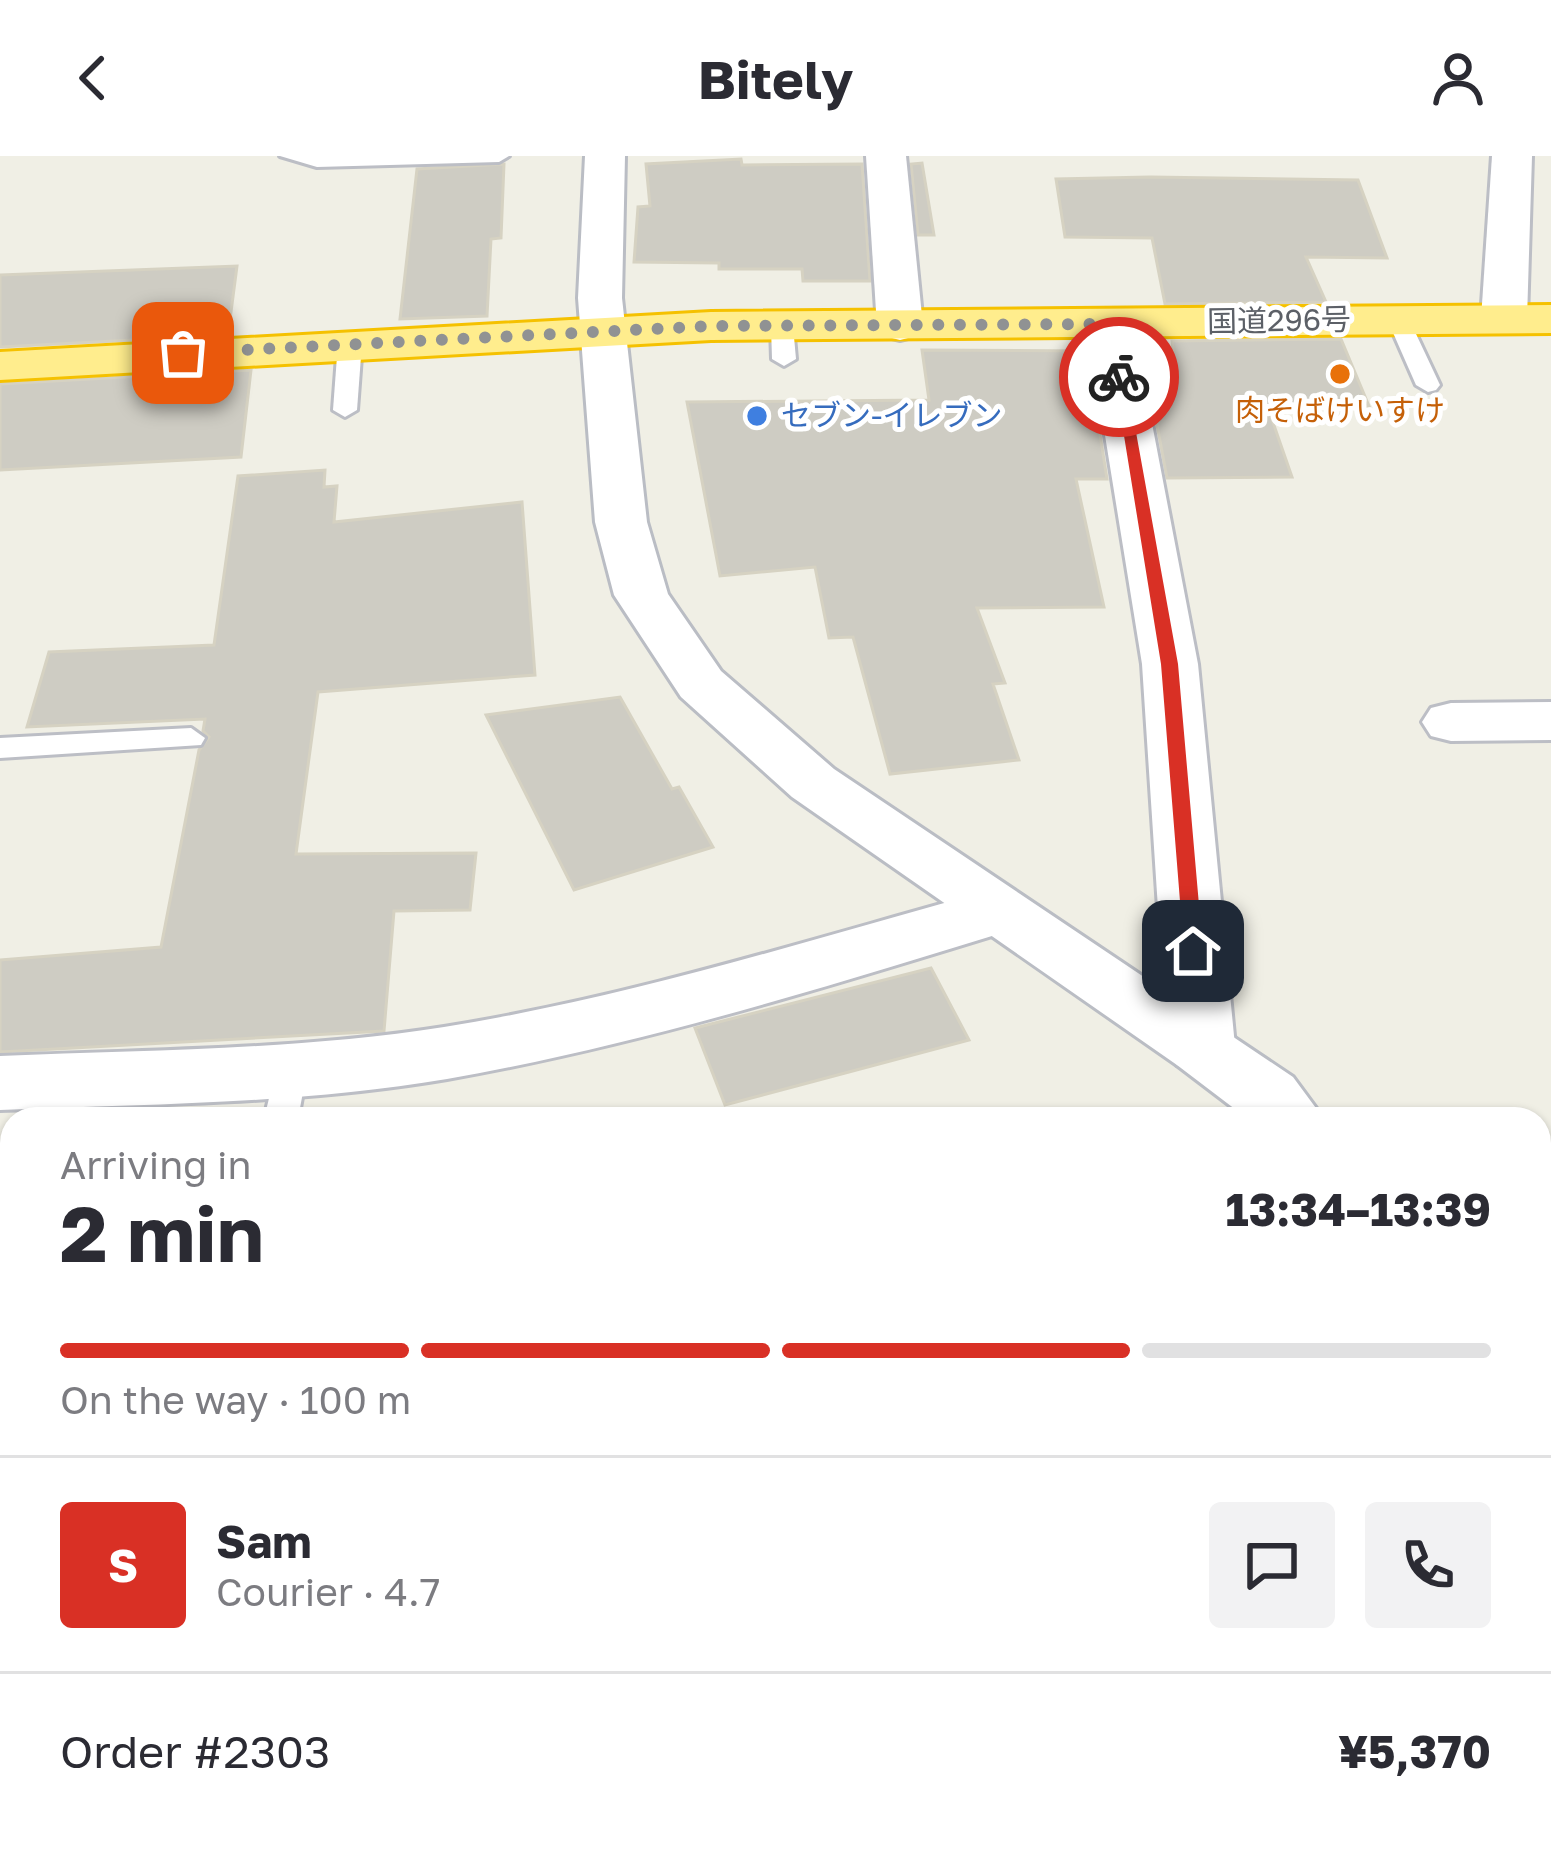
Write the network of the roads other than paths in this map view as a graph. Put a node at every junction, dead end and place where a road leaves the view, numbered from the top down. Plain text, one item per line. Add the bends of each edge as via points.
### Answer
1 (290, 156) edge
2 (499, 156) edge
3 (605, 156) edge
4 (886, 156) edge
5 (1513, 156) edge
6 (1551, 319) edge
7 (1398, 320) junction
8 (1504, 320) junction
9 (1110, 324) junction
10 (900, 326) junction
11 (602, 331) junction
12 (350, 343) junction
13 (0, 366) edge
14 (1428, 386) dead end
15 (345, 410) dead end
16 (1451, 722) dead end
17 (1551, 722) edge
18 (191, 738) dead end
19 (0, 748) edge
20 (999, 910) junction
21 (1201, 1046) junction
22 (0, 1083) edge
23 (285, 1094) edge
24 (1278, 1107) edge

1 - 2 lane
3 - 11 street
4 - 10 street
5 - 8 street
6 - 8 highway, 国道296号
7 - 8 highway, 国道296号
7 - 9 highway, 国道296号
7 - 14 lane
9 - 10 highway, 国道296号
9 - 21 street via 1170,664
10 - 11 highway, 国道296号 via 783,342
11 - 12 highway, 国道296号
11 - 20 street via 626,541 641,595 701,684 813,783
12 - 13 highway, 国道296号
12 - 15 lane
16 - 17 street
18 - 19 lane
20 - 21 street
20 - 23 street via 611,1018
21 - 24 street
22 - 23 street

